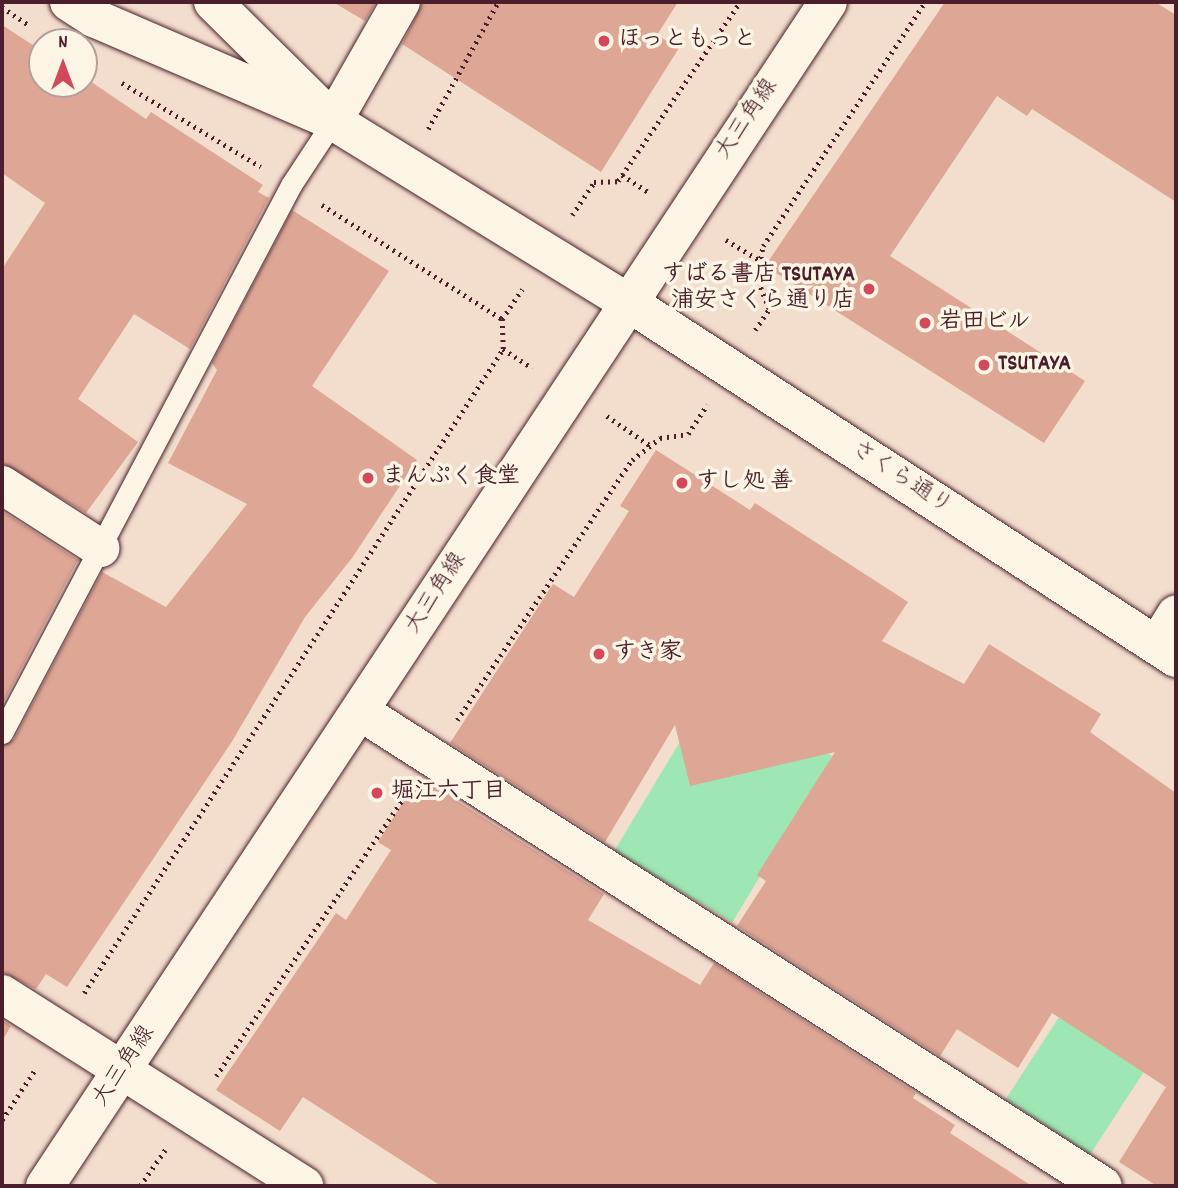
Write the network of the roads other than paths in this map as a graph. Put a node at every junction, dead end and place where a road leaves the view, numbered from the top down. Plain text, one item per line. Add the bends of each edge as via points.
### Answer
1 (69, 2) edge
2 (213, 2) edge
3 (401, 2) edge
4 (828, 2) edge
5 (332, 121) junction
6 (626, 301) junction
7 (2, 485) edge
8 (100, 548) junction
9 (1170, 639) edge
10 (361, 712) junction
11 (2, 733) edge
12 (2, 994) edge
13 (122, 1071) junction
14 (45, 1186) edge
15 (304, 1186) edge
16 (1104, 1186) edge

1 - 5 street via 94,18
2 - 5 street
3 - 5 street
4 - 6 street, 大三角線
5 - 6 street, さくら通り
5 - 8 lane via 291,185
6 - 9 street, さくら通り
6 - 10 street, 大三角線
7 - 8 street
8 - 11 lane
10 - 13 street, 大三角線
10 - 16 street
12 - 13 street
13 - 14 street, 大三角線
13 - 15 street

